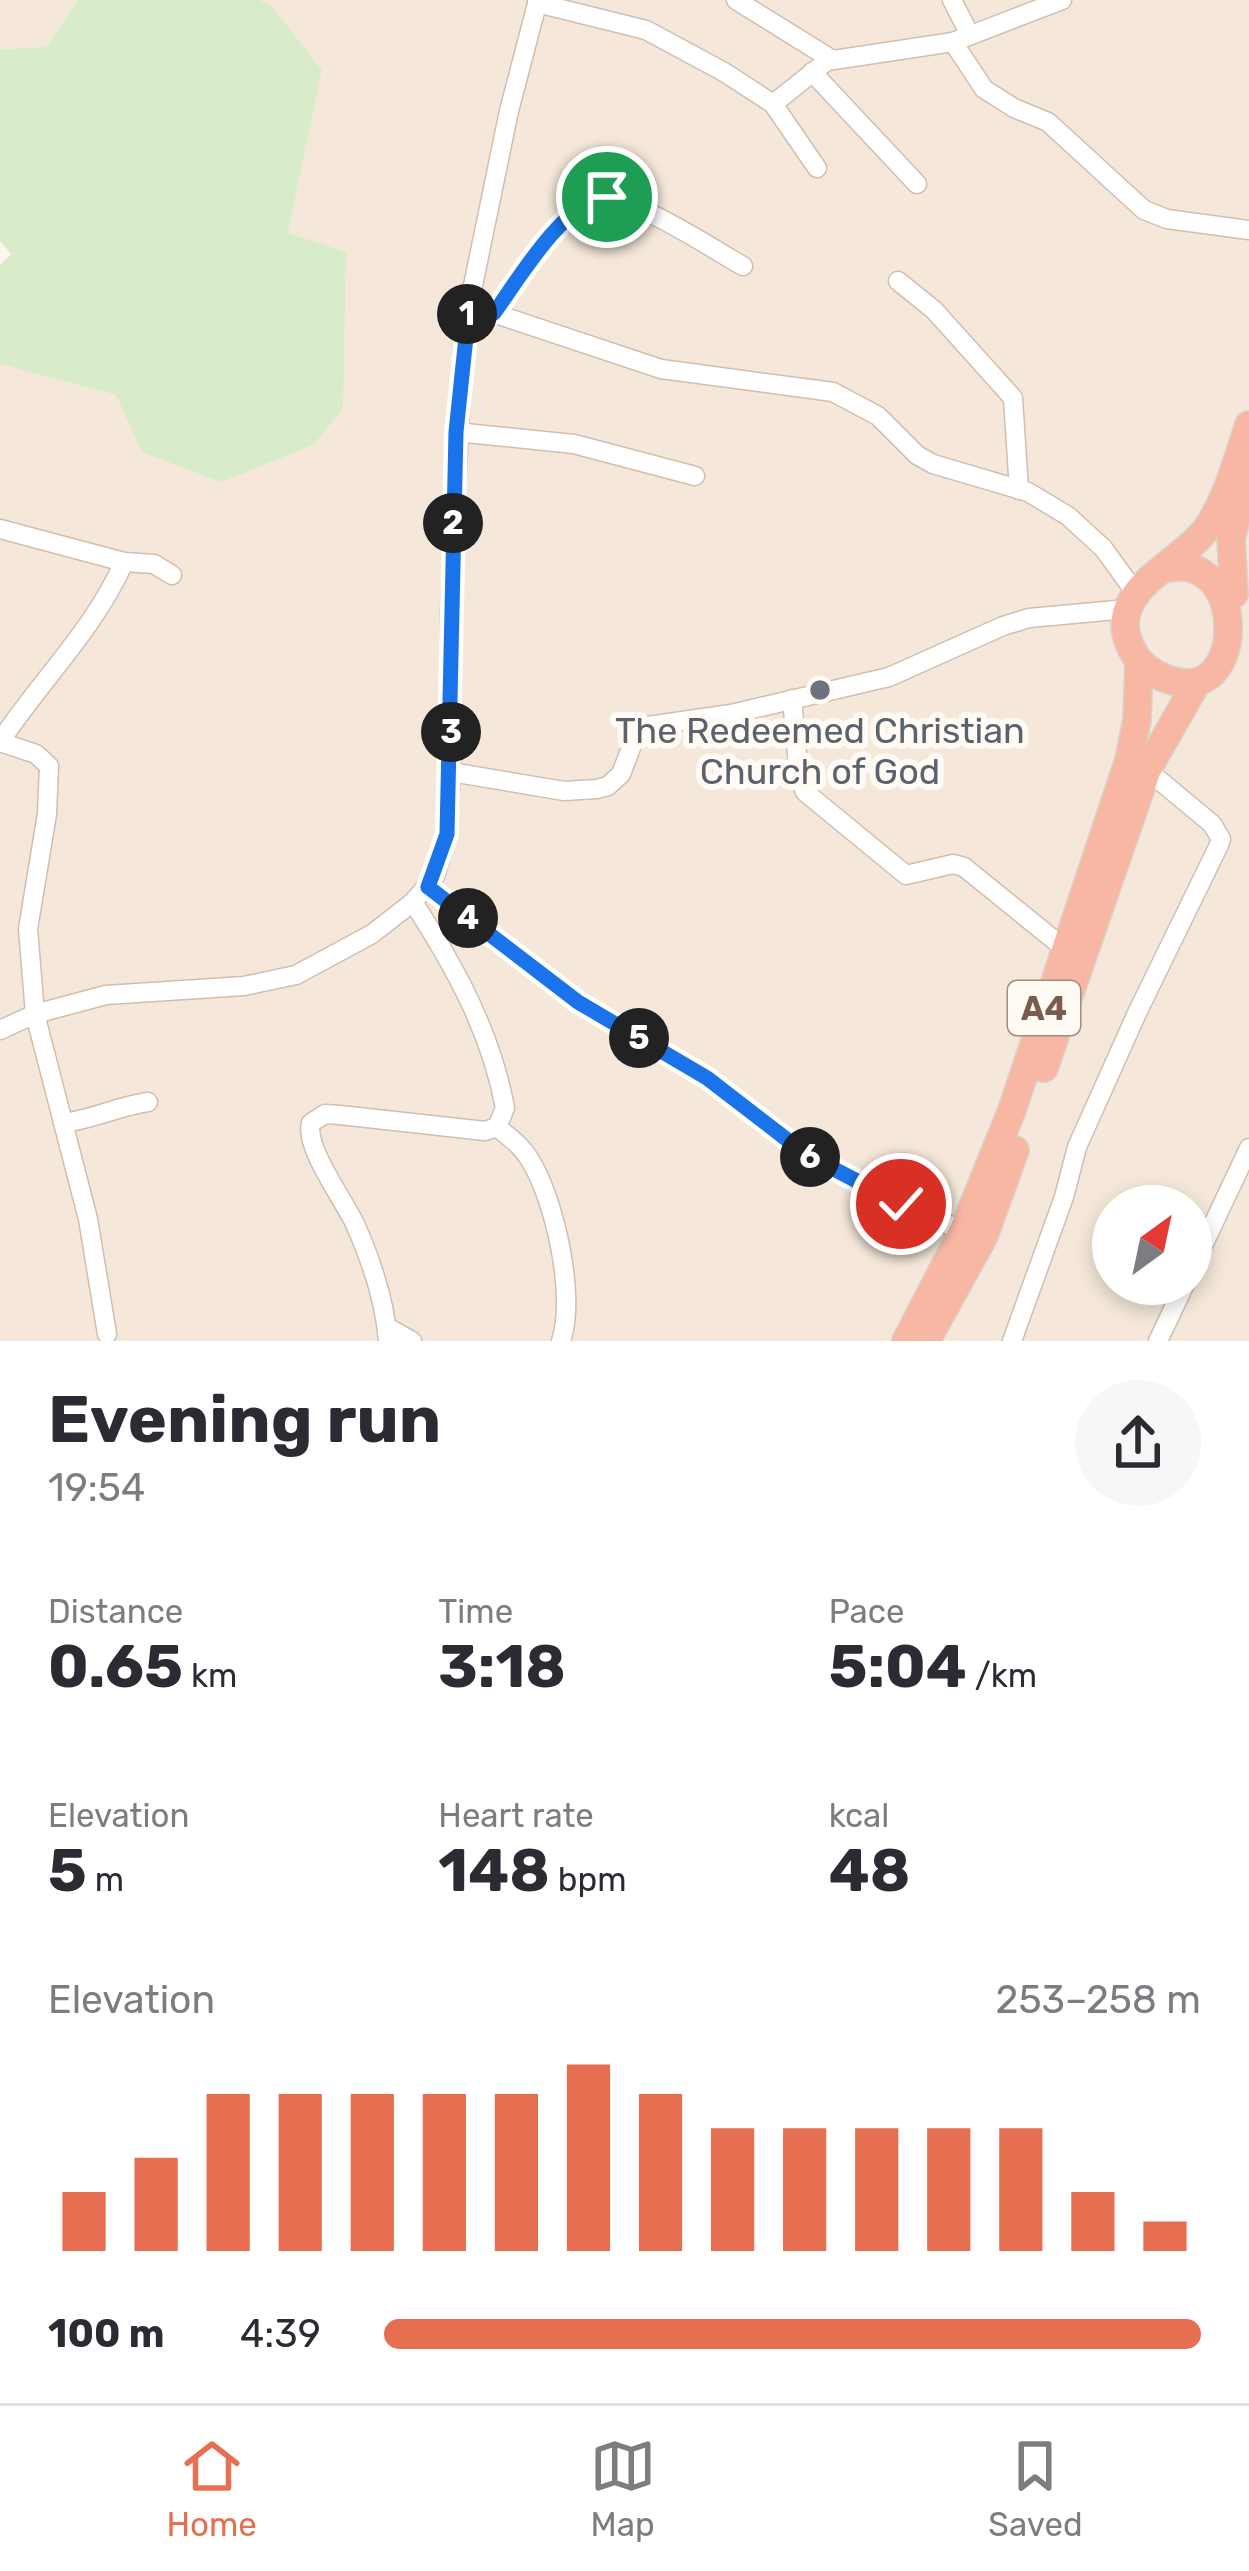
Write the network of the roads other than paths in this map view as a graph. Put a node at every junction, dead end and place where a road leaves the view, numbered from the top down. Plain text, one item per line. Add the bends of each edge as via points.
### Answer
1 (736, 0) edge
2 (952, 0) edge
3 (1062, 0) edge
4 (537, 2) edge
5 (961, 39) junction
6 (831, 59) junction
7 (812, 72) junction
8 (773, 104) junction
9 (817, 168) dead end
10 (916, 184) dead end
11 (1249, 230) edge
12 (743, 266) dead end
13 (898, 281) dead end
14 (470, 299) junction
15 (494, 313) junction
16 (1249, 424) edge
17 (456, 432) junction
18 (695, 476) dead end
19 (1248, 483) edge
20 (1019, 490) junction
21 (0, 529) edge
22 (124, 562) junction
23 (1164, 569) junction
24 (172, 575) dead end
25 (1131, 600) junction
26 (1242, 610) edge
27 (1139, 661) junction
28 (1237, 666) edge
29 (1197, 682) junction
30 (792, 699) junction
31 (0, 742) edge
32 (1147, 770) junction
33 (451, 772) junction
34 (428, 887) junction
35 (413, 902) junction
36 (1064, 948) junction
37 (35, 1014) junction
38 (0, 1030) edge
39 (148, 1102) dead end
40 (63, 1123) junction
41 (497, 1127) junction
42 (1249, 1148) edge
43 (1212, 1226) edge
44 (963, 1231) junction
45 (1175, 1305) edge
46 (107, 1334) dead end
47 (388, 1334) edge
48 (412, 1341) edge
49 (561, 1341) edge
50 (906, 1341) edge
51 (926, 1341) edge
52 (1012, 1341) edge
53 (1158, 1341) edge

1 - 6 street
2 - 5 street
3 - 5 street
4 - 8 street via 646,30
4 - 14 street
5 - 6 street
5 - 11 street via 984,89 1048,122 1144,210
6 - 7 street
7 - 8 street
7 - 10 street
8 - 9 street
12 - 15 street via 621,201 596,199 547,241
13 - 20 street via 1013,398
14 - 15 street
14 - 17 street
15 - 20 street via 661,369 833,392 878,416 933,464
16 - 23 highway via 1206,529
17 - 18 street via 574,444
17 - 33 street
19 - 26 highway via 1231,538
20 - 25 street via 1091,535
21 - 22 street
22 - 24 street
22 - 31 street via 92,621
23 - 25 highway
23 - 26 highway via 1211,572
25 - 27 highway, A4 via 1130,645
25 - 30 street via 1029,618 889,677
26 - 28 highway
27 - 29 highway via 1155,675
27 - 36 highway, A4 via 1129,760
28 - 29 highway
29 - 32 highway, A4
30 - 33 street via 648,726 621,774 597,789
30 - 36 street via 799,777 813,801 906,875 964,867
31 - 37 street via 49,766 30,907
32 - 51 highway, A4 via 984,1236
32 - 52 street via 1221,839 1077,1147
33 - 34 street via 447,834
34 - 35 street
34 - 44 street via 578,1002 707,1078 807,1155
35 - 37 street via 296,975 106,995
35 - 41 street via 472,1002 501,1087 505,1115
36 - 44 highway, A4
37 - 38 street
37 - 40 street
39 - 40 street
40 - 46 street
41 - 47 street via 325,1114 311,1123 311,1142 376,1277
41 - 49 street via 530,1160 545,1198 564,1272
42 - 43 street
44 - 50 highway, A4
45 - 53 street
47 - 48 street

